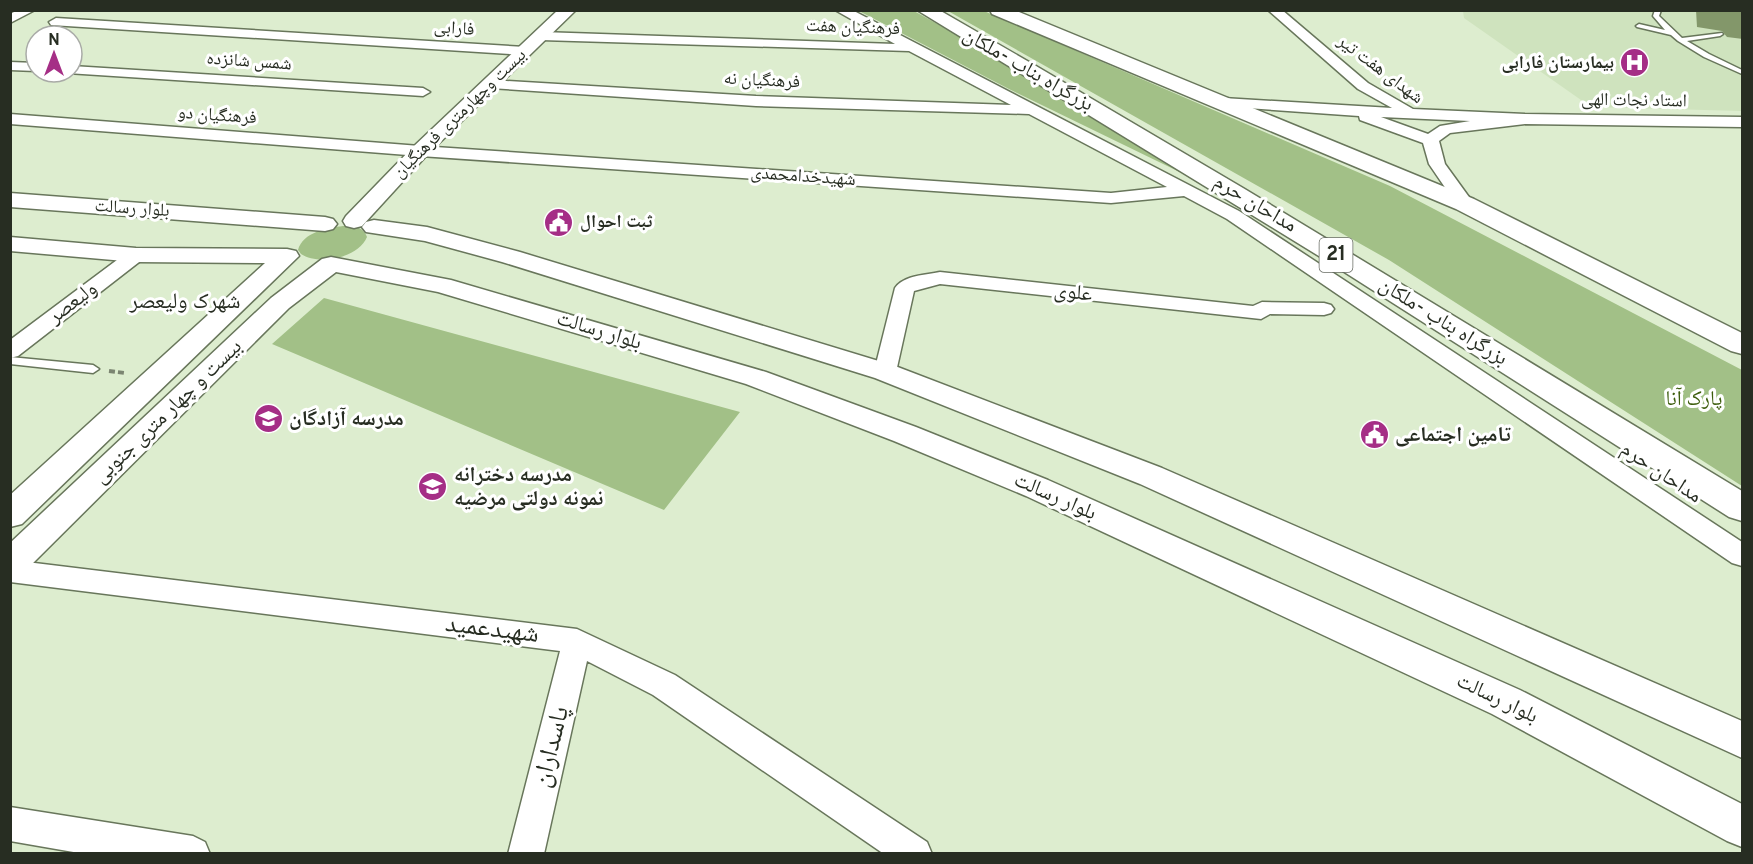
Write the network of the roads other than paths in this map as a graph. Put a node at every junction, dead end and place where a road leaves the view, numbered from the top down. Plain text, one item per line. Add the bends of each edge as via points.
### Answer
1 (29, 10) edge
2 (568, 10) edge
3 (841, 10) edge
4 (925, 10) edge
5 (998, 10) edge
6 (1274, 10) edge
7 (1658, 10) edge
8 (10, 19) edge
9 (56, 22) dead end
10 (1639, 26) dead end
11 (1670, 33) junction
12 (1719, 34) dead end
13 (541, 36) junction
14 (1680, 40) junction
15 (912, 48) junction
16 (525, 51) junction
17 (84, 71) edge
18 (1743, 72) edge
19 (490, 84) junction
20 (1363, 86) junction
21 (423, 92) dead end
22 (1223, 103) junction
23 (1032, 111) junction
24 (1350, 111) junction
25 (1409, 112) junction
26 (10, 119) edge
27 (1525, 119) junction
28 (1743, 122) edge
29 (1430, 140) junction
30 (420, 151) junction
31 (1186, 191) junction
32 (10, 200) edge
33 (1465, 204) junction
34 (325, 224) junction
35 (364, 224) junction
36 (10, 244) edge
37 (136, 255) junction
38 (287, 256) junction
39 (331, 264) junction
40 (1324, 309) dead end
41 (1743, 345) edge
42 (10, 351) edge
43 (10, 360) edge
44 (93, 369) dead end
45 (885, 372) junction
46 (1743, 508) edge
47 (10, 515) edge
48 (1743, 556) edge
49 (10, 564) edge
50 (10, 571) edge
51 (578, 641) junction
52 (1743, 740) edge
53 (10, 824) edge
54 (1743, 826) edge
55 (193, 854) edge
56 (526, 854) edge
57 (915, 854) edge

1 - 8 street
2 - 13 street, بیست وچهارمتری فرهنگیان
3 - 15 street, مداحان حرم
4 - 46 highway, بزرگراه بناب -ملکان / 21 via 1254,204
5 - 22 highway, بزرگراه بناب -ملکان
6 - 20 street, شهدای هفت تیر
7 - 11 lane via 1656,16
9 - 16 street, فارابی
10 - 11 lane
11 - 14 lane
12 - 14 lane
13 - 15 street, فرهنگیان هفت
13 - 16 street, بیست وچهارمتری فرهنگیان
14 - 18 lane
15 - 23 street, مداحان حرم
16 - 19 street, بیست وچهارمتری فرهنگیان
17 - 21 street, شمس شانزده
19 - 23 street, فرهنگیان نه via 756,101
19 - 30 street, بیست وچهارمتری فرهنگیان
20 - 24 street via 1365,102
20 - 25 street, شهدای هفت تیر
22 - 24 street
22 - 33 highway, بزرگراه بناب -ملکان
23 - 31 street, مداحان حرم
24 - 25 street
24 - 29 street
25 - 27 street
25 - 29 street, شهدای هفت تیر
26 - 30 street, فرهنگیان دو
27 - 28 street, استاد نجات الهی
27 - 29 street via 1446,129
29 - 33 street, شهدای هفت تیر via 1437,164
30 - 31 street, شهیدخدامحمدی via 1111,198
30 - 35 street, بیست وچهارمتری فرهنگیان
31 - 48 street, مداحان حرم via 1233,215
32 - 34 street, بلوار رسالت
33 - 41 highway, بزرگراه بناب -ملکان
34 - 35 street
34 - 38 street, بیست و چهار متری جنوبی via 290,242
35 - 39 street via 377,233 370,248
35 - 45 street via 427,234 511,257
36 - 37 street
37 - 38 street
37 - 42 street, ولیعصر
38 - 39 street via 303,265
38 - 47 street, بیست و چهار متری جنوبی
39 - 49 street, بیست و چهار متری جنوبی via 280,303
39 - 54 street, بلوار رسالت via 464,291 756,378 905,434 1038,488 1506,702
40 - 45 street, علوی via 1262,308 1261,314 940,278 905,288
43 - 44 lane
45 - 52 street via 1151,476
50 - 51 street, شهیدعمید
51 - 56 street, پاسداران
51 - 57 street, شهیدعمید via 664,685
53 - 55 street

